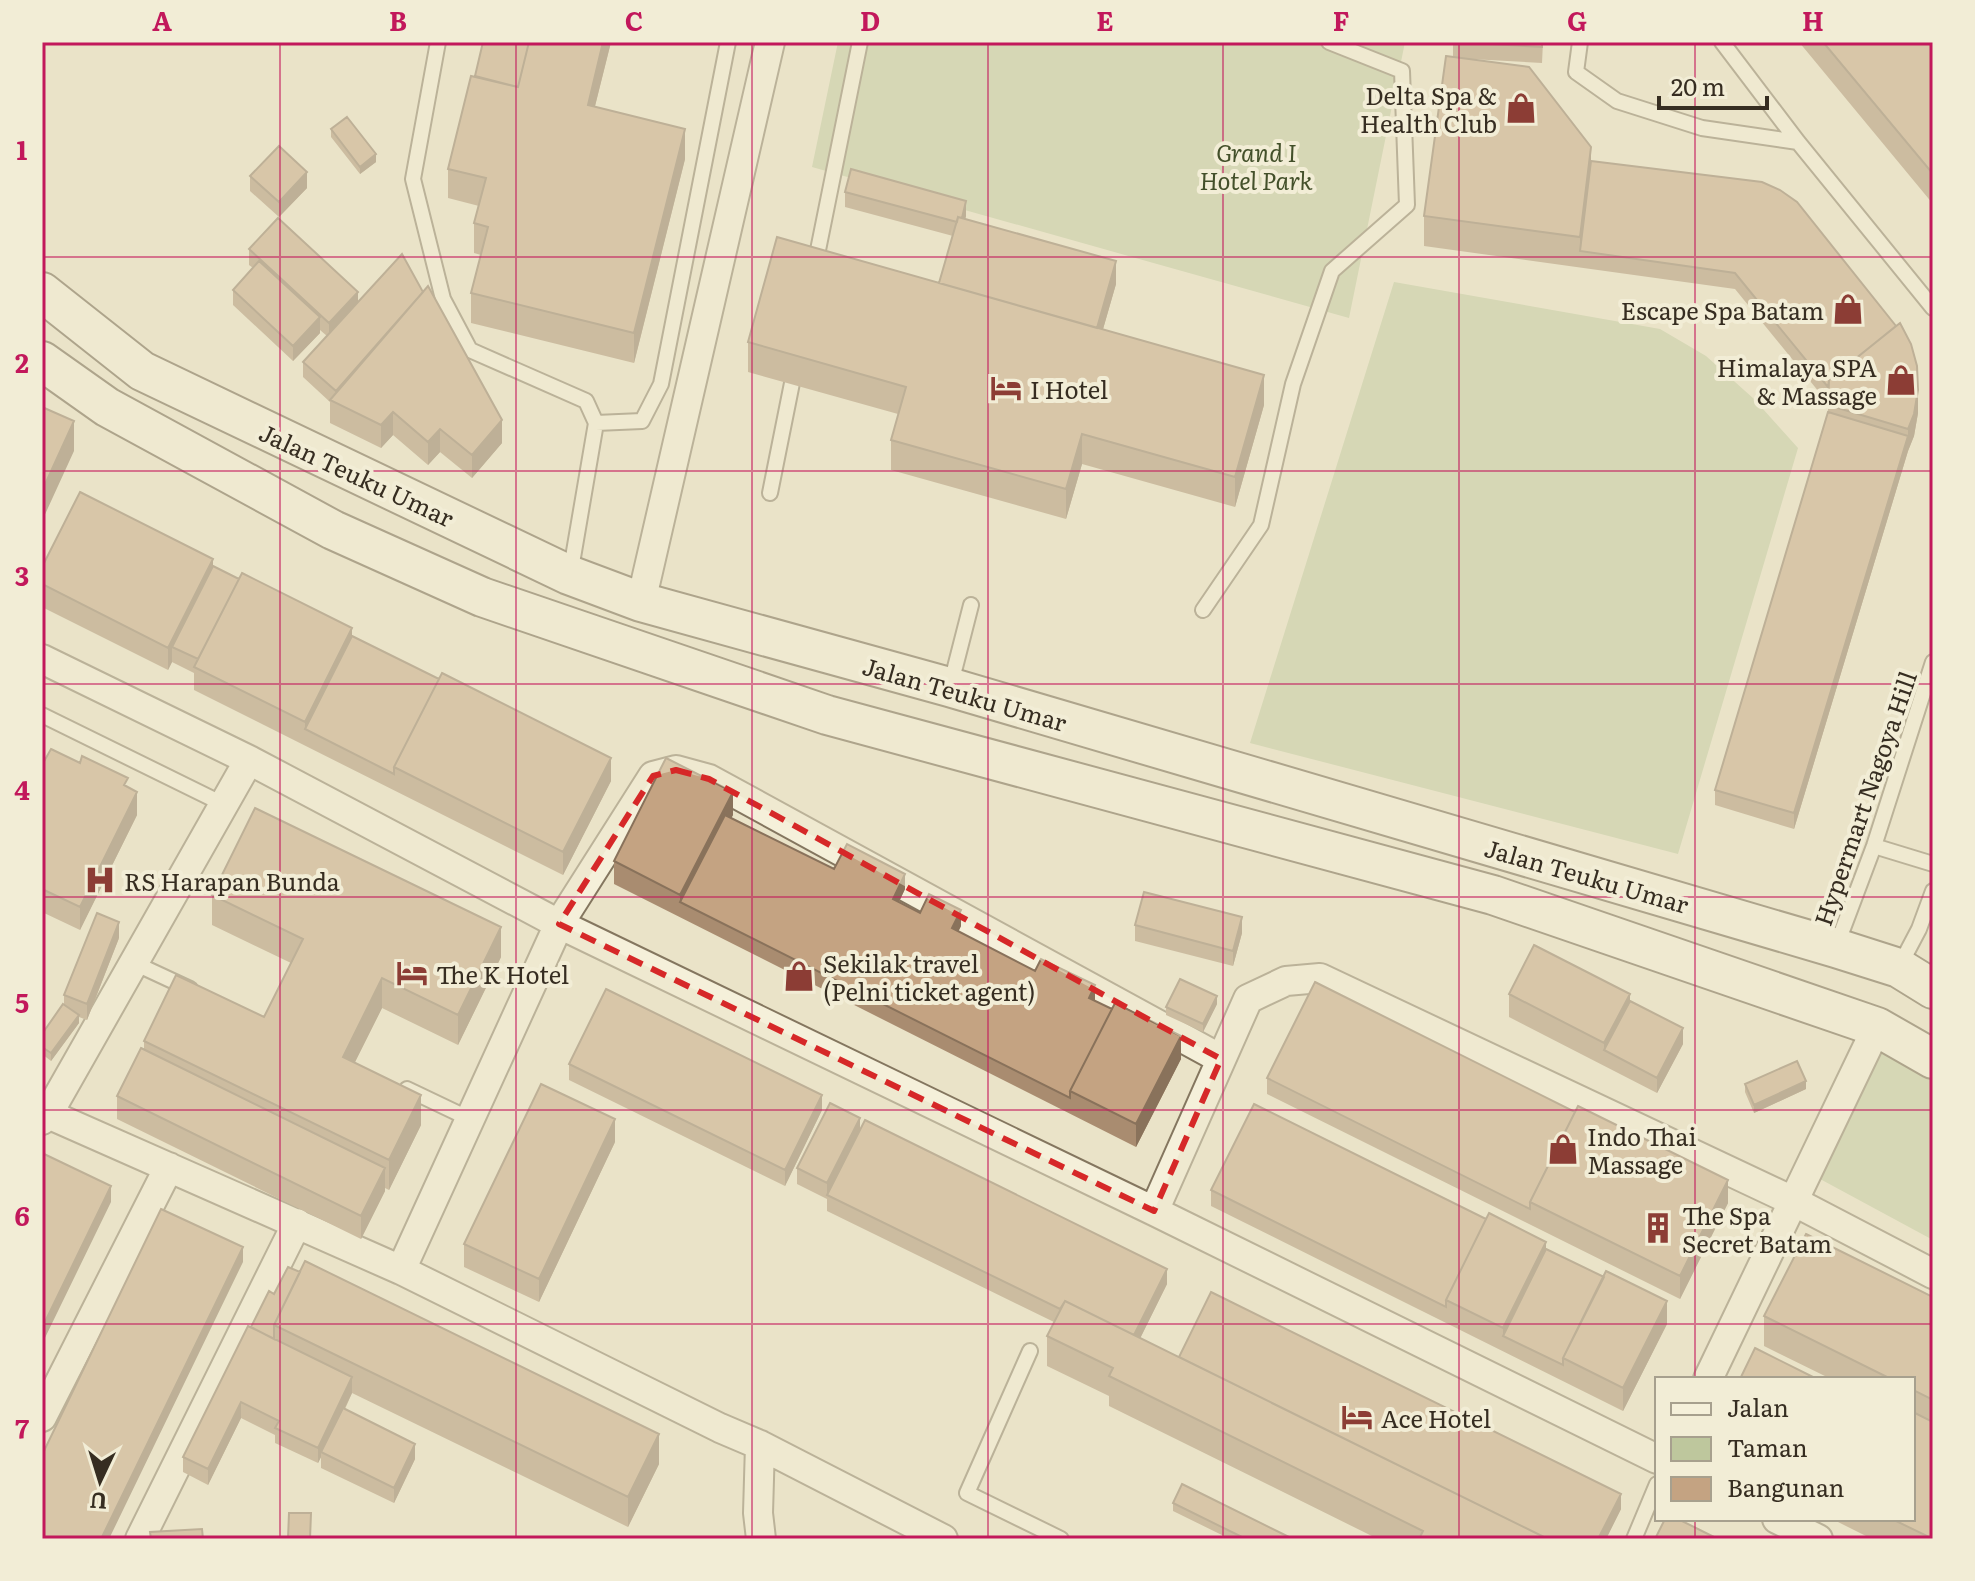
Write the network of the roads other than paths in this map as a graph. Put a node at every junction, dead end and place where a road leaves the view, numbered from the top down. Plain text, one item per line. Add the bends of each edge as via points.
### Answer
1 (438, 42) edge
2 (728, 42) edge
3 (770, 42) edge
4 (860, 42) edge
5 (1329, 42) edge
6 (1580, 42) edge
7 (1722, 42) edge
8 (1798, 142) junction
9 (813, 275) edge
10 (42, 292) edge
11 (1933, 308) edge
12 (798, 353) edge
13 (42, 361) edge
14 (596, 423) junction
15 (770, 493) dead end
16 (569, 575) junction
17 (641, 602) junction
18 (971, 605) dead end
19 (1203, 610) dead end
20 (42, 659) edge
21 (1933, 662) edge
22 (949, 687) junction
23 (42, 715) edge
24 (249, 760) junction
25 (225, 805) junction
26 (1874, 846) junction
27 (1933, 864) edge
28 (1933, 891) edge
29 (559, 924) junction
30 (1836, 948) junction
31 (134, 963) junction
32 (1899, 968) junction
33 (1933, 989) edge
34 (204, 995) edge
35 (1877, 1027) junction
36 (1221, 1059) junction
37 (1933, 1059) edge
38 (393, 1083) edge
39 (45, 1117) edge
40 (472, 1120) junction
41 (169, 1167) junction
42 (1795, 1202) junction
43 (1154, 1211) junction
44 (297, 1223) junction
45 (401, 1270) junction
46 (1933, 1274) edge
47 (1030, 1351) dead end
48 (1709, 1377) edge
49 (42, 1417) edge
50 (760, 1445) junction
51 (1655, 1458) edge
52 (1655, 1489) edge
53 (1781, 1521) edge
54 (140, 1539) edge
55 (761, 1539) edge
56 (943, 1539) edge
57 (1061, 1539) edge
58 (1634, 1539) edge
59 (1818, 1539) edge

1 - 14 lane via 413,179 443,299 470,350 586,401
2 - 14 lane via 661,384 642,421
3 - 17 street
4 - 9 lane
5 - 19 lane via 1402,71 1407,205 1332,271 1293,384 1261,525
6 - 8 lane via 1576,72 1617,101 1702,128
7 - 8 lane
8 - 11 lane
10 - 16 main road, Jalan Teuku Umar via 142,371
12 - 15 lane
13 - 35 main road, Jalan Teuku Umar via 107,407 333,530 482,597 827,715 1493,895
14 - 16 lane
16 - 17 main road, Jalan Teuku Umar
17 - 22 main road, Jalan Teuku Umar
18 - 22 lane
20 - 24 street
21 - 26 lane, Hypermart Nagoya Hill
22 - 30 main road, Jalan Teuku Umar
23 - 25 lane
24 - 25 street
24 - 29 street
25 - 31 street
26 - 27 lane
26 - 30 lane, Hypermart Nagoya Hill
28 - 32 lane
29 - 36 street via 653,776 676,770 709,779
29 - 40 street
29 - 43 street
30 - 32 main road, Jalan Teuku Umar
31 - 34 lane
31 - 39 street
32 - 33 main road, Jalan Teuku Umar
35 - 37 main road, Jalan Teuku Umar
35 - 42 street
36 - 42 street via 1248,999 1286,981 1320,978
36 - 43 street
38 - 40 lane
39 - 41 street
40 - 45 street
41 - 44 street
41 - 49 street
42 - 46 street
42 - 48 street
43 - 51 street
44 - 45 street
44 - 54 street
45 - 50 street
47 - 57 lane via 967,1493
50 - 55 street
50 - 56 street
52 - 58 lane
53 - 59 street

